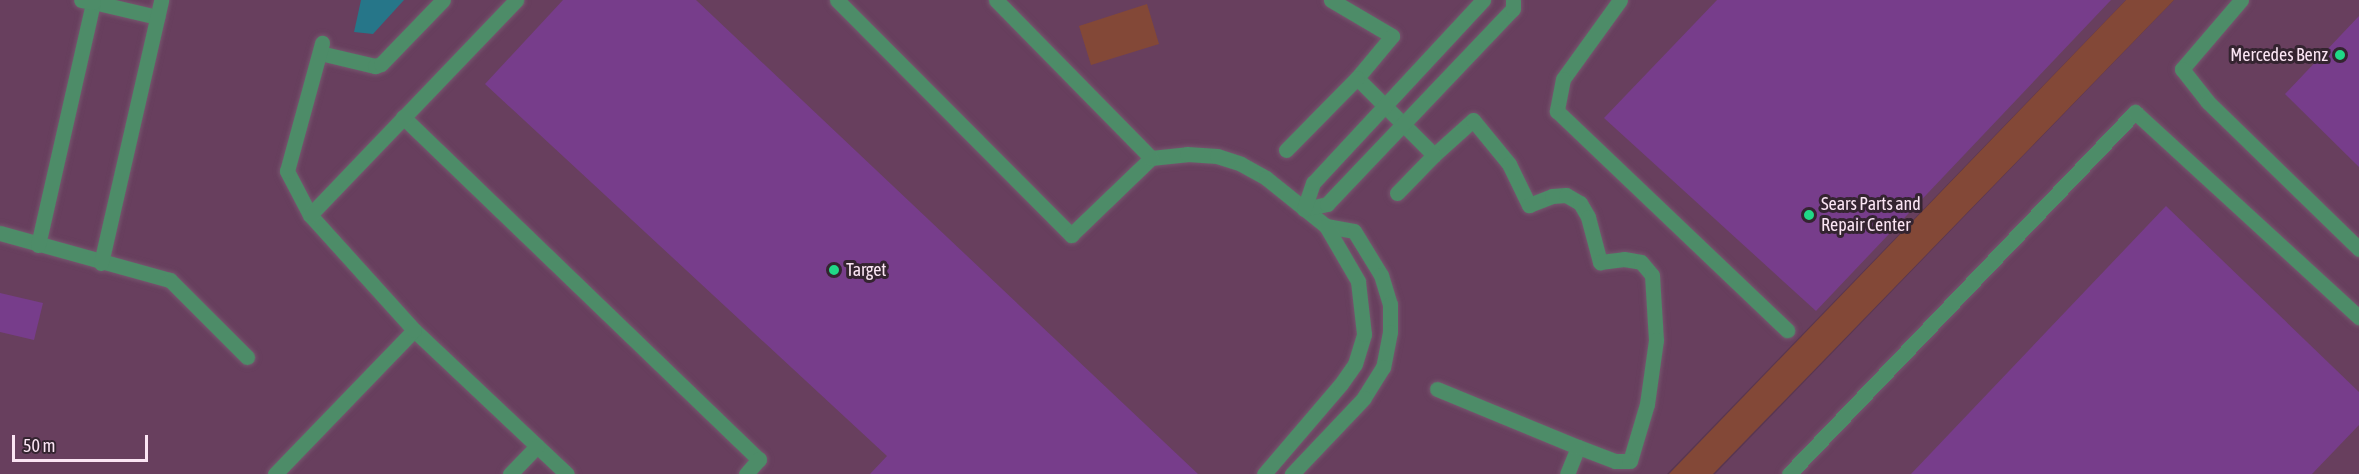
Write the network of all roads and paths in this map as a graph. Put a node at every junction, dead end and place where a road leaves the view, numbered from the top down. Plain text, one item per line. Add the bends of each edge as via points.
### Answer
1 (161, 0) edge
2 (443, 0) edge
3 (516, 0) edge
4 (837, 0) edge
5 (996, 0) edge
6 (1331, 0) edge
7 (1483, 0) edge
8 (1513, 0) edge
9 (1620, 0) edge
10 (2241, 0) edge
11 (87, 1) edge
12 (157, 17) junction
13 (1357, 78) junction
14 (1385, 108) junction
15 (403, 117) junction
16 (1405, 125) junction
17 (1286, 150) dead end
18 (1434, 155) junction
19 (1151, 158) junction
20 (1397, 193) dead end
21 (1304, 209) junction
22 (310, 215) junction
23 (1326, 226) junction
24 (0, 233) edge
25 (38, 245) junction
26 (2359, 249) edge
27 (101, 263) junction
28 (2359, 317) edge
29 (414, 330) junction
30 (1787, 330) dead end
31 (247, 357) dead end
32 (1437, 389) dead end
33 (537, 446) junction
34 (1578, 447) junction
35 (275, 474) edge
36 (510, 474) edge
37 (567, 474) edge
38 (746, 474) edge
39 (1264, 474) edge
40 (1292, 474) edge
41 (1567, 474) edge
42 (1789, 474) edge

1 - 12 lane
2 - 22 lane via 381,64 375,66 321,48 287,171
3 - 15 lane
4 - 19 lane via 1071,235
5 - 19 lane
6 - 13 lane via 1392,36
7 - 14 lane
8 - 16 lane via 1513,9
9 - 30 lane via 1563,79 1557,111
10 - 26 lane via 2182,69 2208,102
11 - 12 lane
11 - 25 lane
12 - 27 lane
13 - 14 lane
13 - 17 lane
14 - 16 lane
14 - 21 lane via 1312,183
15 - 22 lane
15 - 38 lane via 759,459
16 - 18 lane
16 - 21 lane via 1327,204
18 - 20 lane
18 - 34 lane via 1473,120 1509,164 1529,205 1566,195 1580,202 1600,262 1641,262 1652,275 1656,340 1647,404 1630,461 1615,461
19 - 21 lane via 1217,156 1266,178
21 - 23 lane
22 - 29 lane
23 - 39 lane via 1358,281 1364,334 1355,364 1341,384
23 - 40 lane via 1354,231 1367,248 1389,304 1390,332 1383,367 1364,398
24 - 25 lane
25 - 27 lane
27 - 31 lane via 170,280
28 - 42 lane via 2135,112
29 - 33 lane
29 - 35 lane
32 - 34 lane
33 - 36 lane
33 - 37 lane
34 - 41 lane

